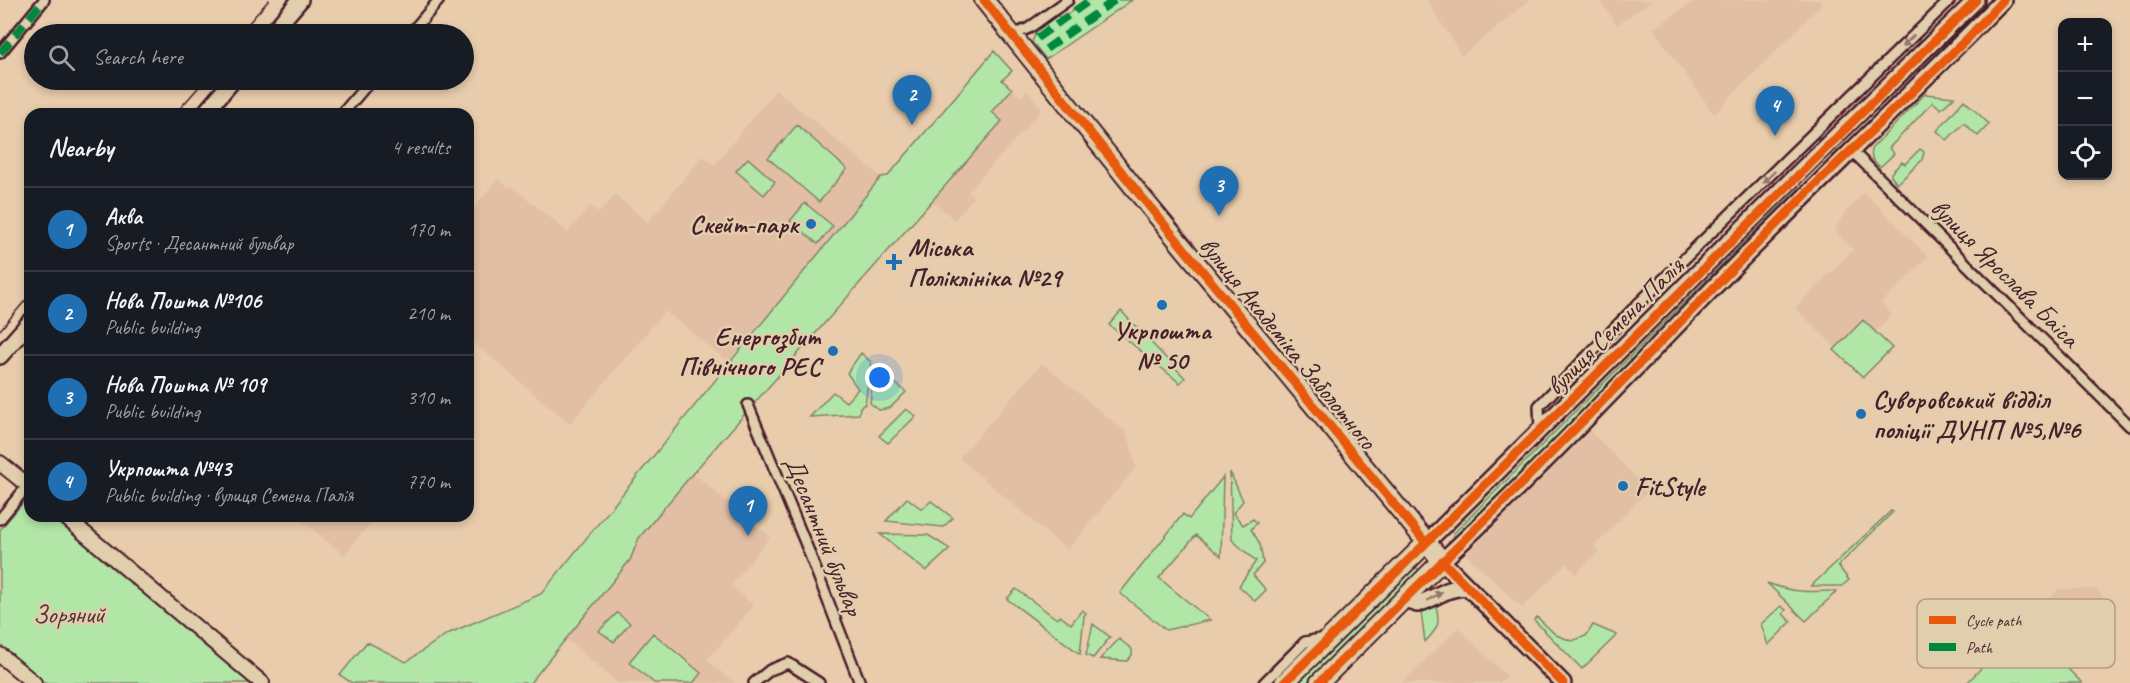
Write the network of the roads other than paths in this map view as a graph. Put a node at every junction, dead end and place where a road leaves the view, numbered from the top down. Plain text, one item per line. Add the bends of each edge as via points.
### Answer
1 (300, 0) edge
2 (439, 0) edge
3 (984, 0) edge
4 (1068, 0) edge
5 (1950, 0) edge
6 (1976, 0) edge
7 (2003, 0) edge
8 (41, 1) edge
9 (280, 24) edge
10 (419, 24) edge
11 (1013, 35) junction
12 (0, 53) edge
13 (224, 90) edge
14 (362, 90) edge
15 (209, 108) edge
16 (347, 108) edge
17 (1851, 150) junction
18 (1797, 174) junction
19 (1811, 189) junction
20 (1640, 302) junction
21 (1656, 316) junction
22 (24, 329) edge
23 (0, 356) edge
24 (748, 405) dead end
25 (2130, 426) edge
26 (1540, 430) junction
27 (0, 463) edge
28 (24, 481) edge
29 (24, 491) edge
30 (0, 519) edge
31 (71, 522) edge
32 (1426, 543) junction
33 (1442, 561) junction
34 (1468, 587) junction
35 (1405, 598) junction
36 (1332, 636) junction
37 (0, 655) edge
38 (34, 683) edge
39 (262, 683) edge
40 (753, 683) edge
41 (819, 683) edge
42 (860, 683) edge
43 (1264, 683) edge
44 (1284, 683) edge
45 (1318, 683) edge
46 (1563, 683) edge

1 - 9 main road
2 - 10 street
3 - 11 highway, вулиця Академіка Заболотного
4 - 11 street
5 -> 20 street
6 - 18 main road, вулиця Семена Палія
7 - 17 main road, вулиця Семена Палія
8 - 12 street
11 - 32 highway, вулиця Академіка Заболотного
13 - 15 main road
14 - 16 street
17 - 19 main road, вулиця Семена Палія
17 - 25 street, вулиця Ярослава Баіса
18 - 19 main road
18 - 21 main road, вулиця Семена Палія
19 - 33 main road, вулиця Семена Палія
20 - 21 street
20 - 26 street via 1539,406
21 - 26 main road, вулиця Семена Палія
22 - 23 main road
24 - 42 street, Десантний бульвар
26 - 32 main road, вулиця Семена Палія
27 - 28 street
29 - 30 street
31 - 39 street
32 - 33 highway, вулиця Академіка Заболотного
32 - 36 highway, вулиця Семена Палія
33 - 34 main road, вулиця Академіка Заболотного
33 - 35 highway, вулиця Семена Палія
35 -> 34 main road via 1417,604 1447,589
34 - 46 main road, вулиця Академіка Заболотного
35 - 45 highway, вулиця Семена Палія
36 - 43 street via 1305,642
36 - 44 highway, вулиця Семена Палія
37 - 38 street
40 - 41 street via 785,663

